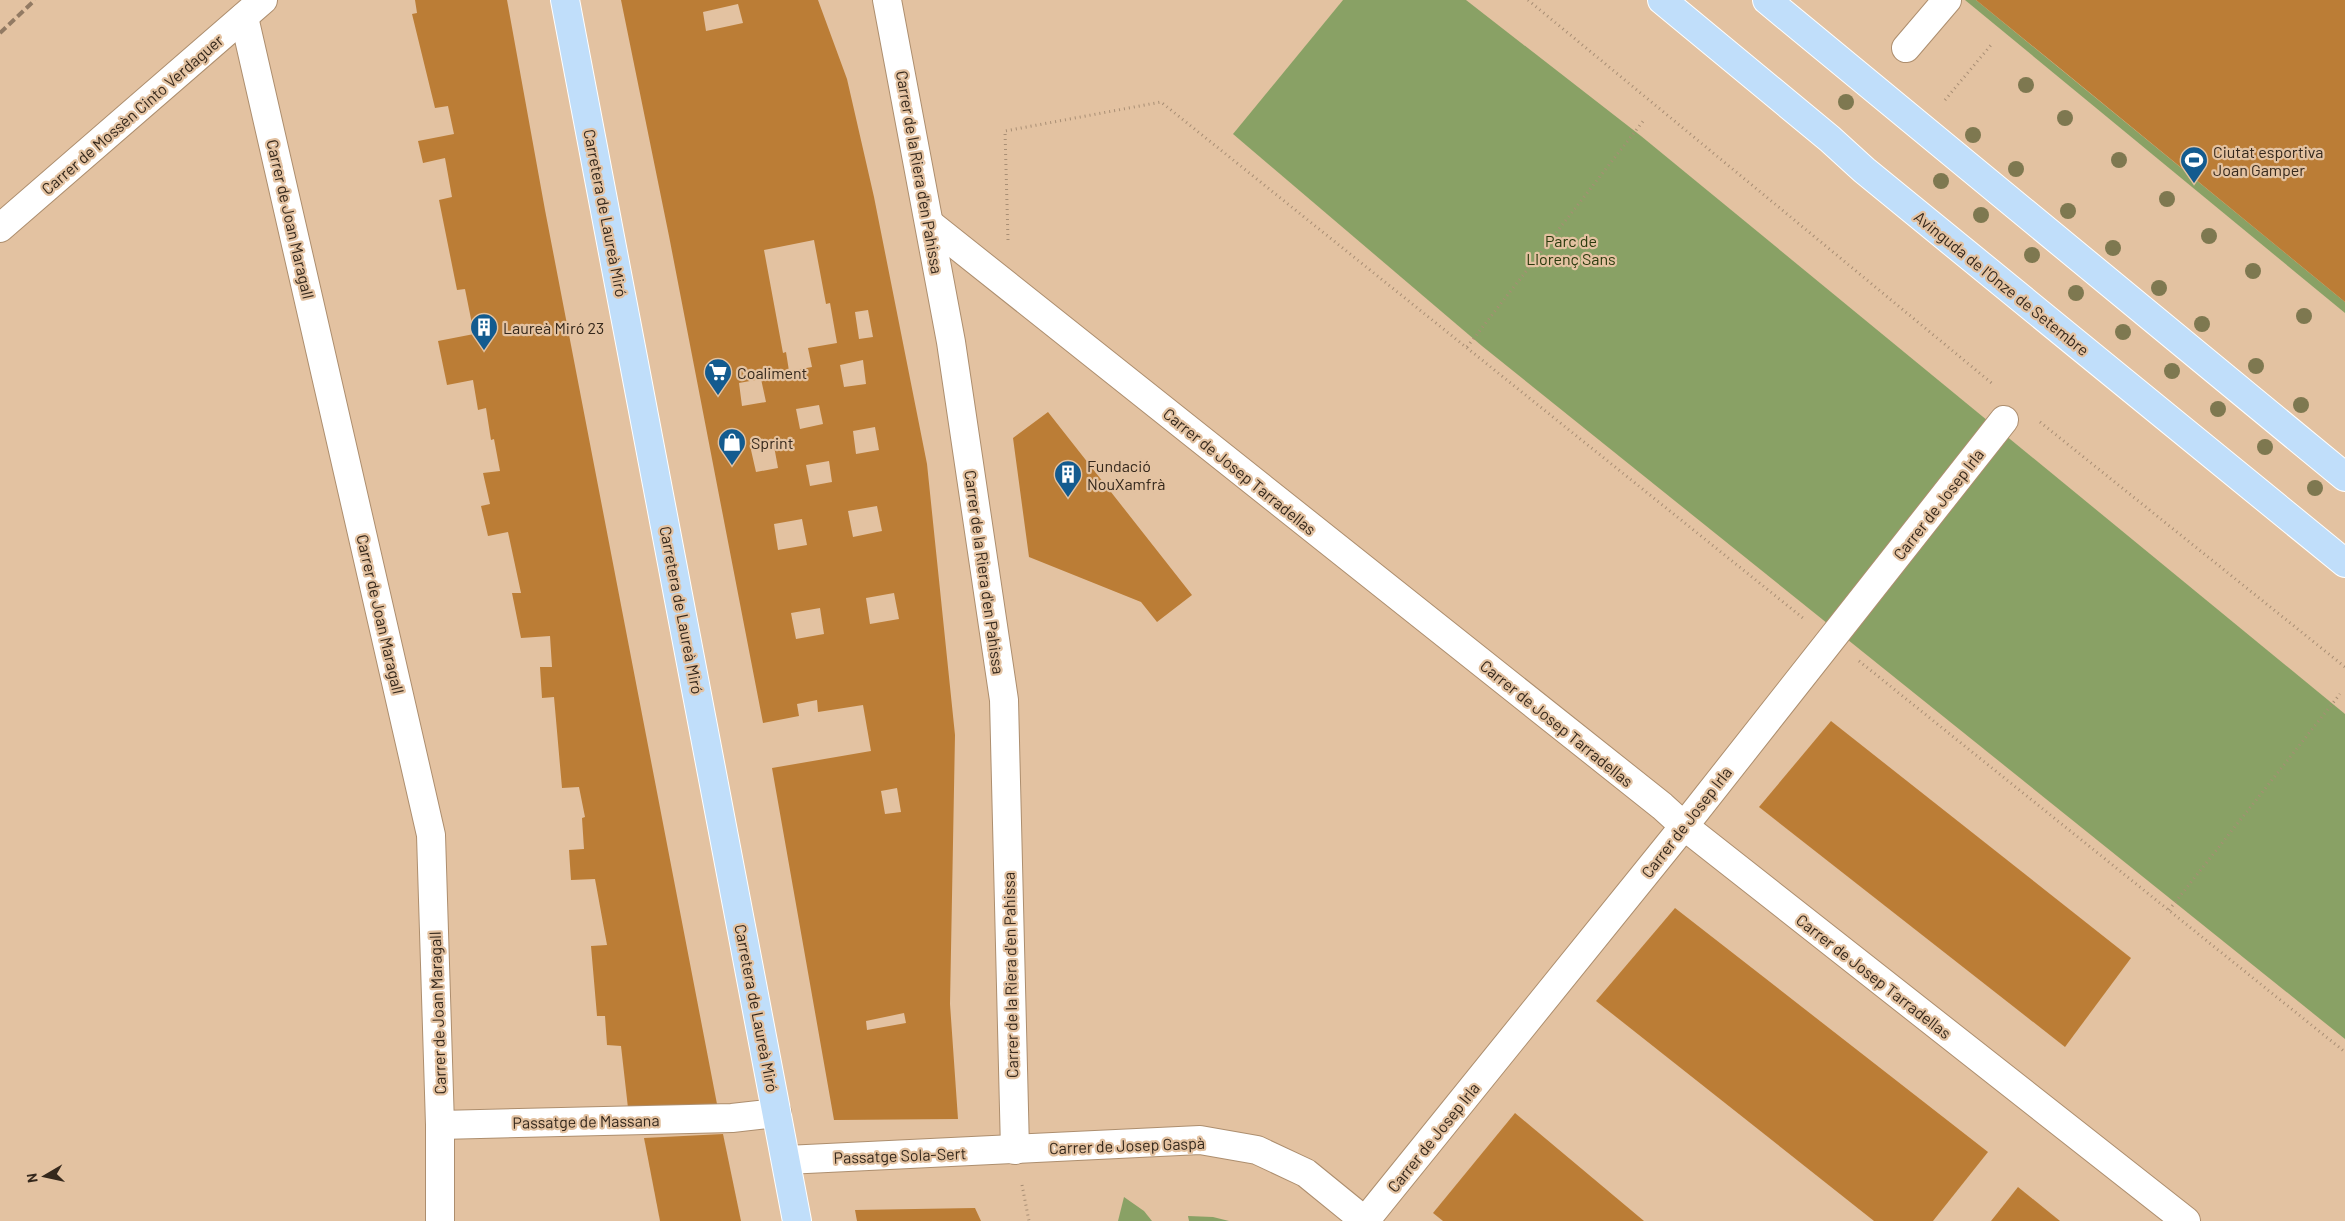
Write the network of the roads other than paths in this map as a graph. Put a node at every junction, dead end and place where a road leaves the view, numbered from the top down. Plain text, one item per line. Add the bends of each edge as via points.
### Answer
1 (565, 0) edge
2 (887, 0) edge
3 (1662, 0) edge
4 (1767, 0) edge
5 (1947, 0) edge
6 (253, 9) edge
7 (1906, 48) dead end
8 (930, 224) junction
9 (0, 228) edge
10 (2004, 420) dead end
11 (2345, 476) edge
12 (2345, 563) edge
13 (1684, 826) junction
14 (777, 1113) junction
15 (440, 1125) junction
16 (1015, 1150) junction
17 (786, 1160) junction
18 (440, 1221) edge
19 (797, 1221) edge
20 (1365, 1221) edge
21 (2186, 1221) edge

1 - 14 main road, Carretera de Laureà Miró
2 - 8 street, Carrer de la Riera d'en Pahissa
3 - 12 main road, Avinguda de l'Onze de Setembre
4 - 11 main road
5 - 7 street
6 - 9 street, Carrer de Mossèn Cinto Verdaguer
6 - 15 street, Carrer de Joan Maragall via 431,835
8 - 13 street, Carrer de Josep Tarradellas
8 - 16 street, Carrer de la Riera d'en Pahissa via 951,342 1004,700
10 - 13 street, Carrer de Josep Irla
13 - 20 street, Carrer de Josep Irla
13 - 21 street, Carrer de Josep Tarradellas
14 - 15 street, Passatge de Massana via 732,1118
14 - 17 main road, Carretera de Laureà Miró
15 - 18 street, Carrer de Joan Maragall
16 - 17 street, Passatge Sola-Sert
16 - 20 street, Carrer de Josep Gaspà via 1200,1140 1257,1150 1306,1173
17 - 19 main road, Carretera de Laureà Miró

